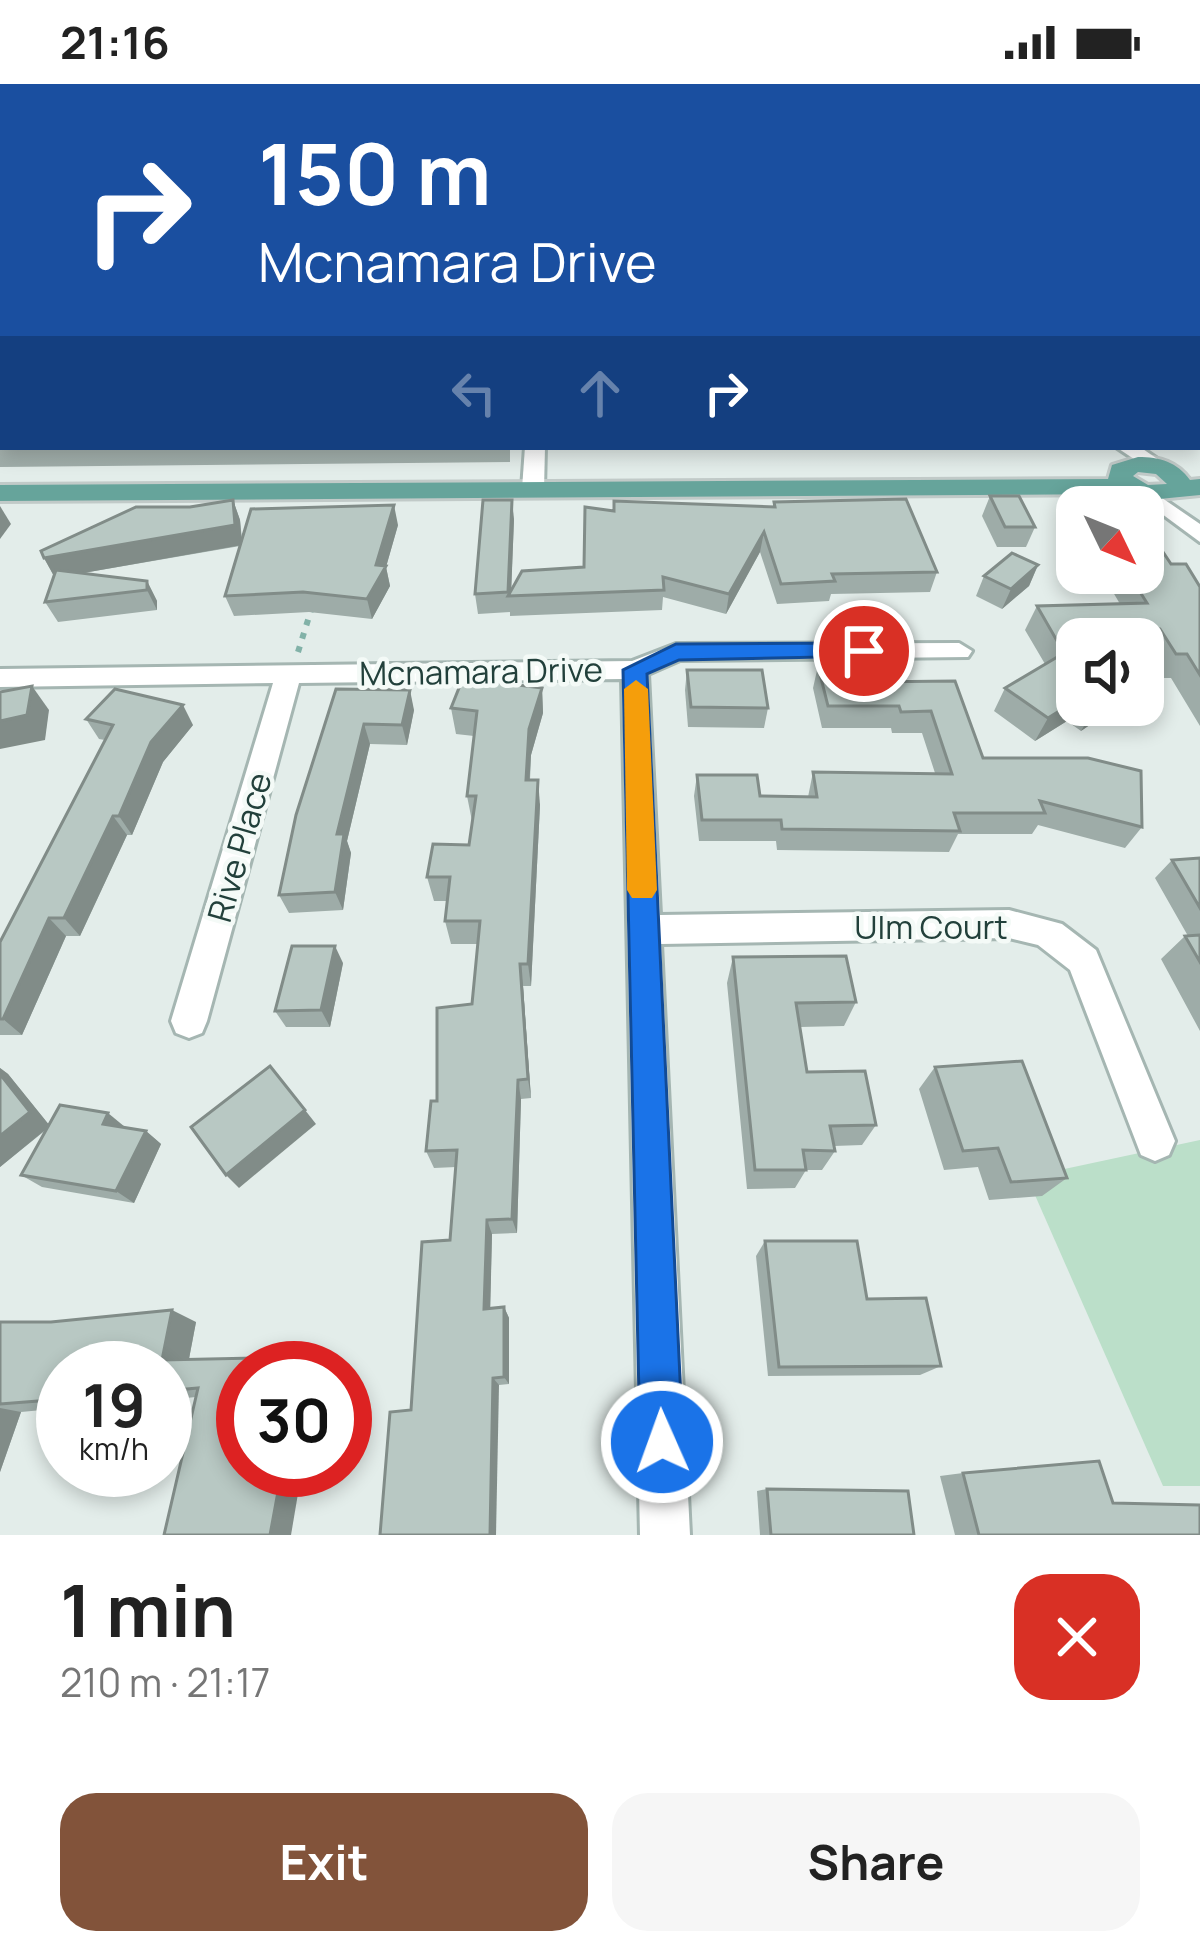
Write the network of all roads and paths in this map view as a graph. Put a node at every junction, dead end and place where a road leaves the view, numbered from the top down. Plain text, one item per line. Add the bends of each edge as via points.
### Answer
1 (535, 450) edge
2 (1126, 468) edge
3 (1181, 480) edge
4 (533, 489) junction
5 (0, 493) edge
6 (1200, 533) edge
7 (315, 596) edge
8 (959, 651) dead end
9 (635, 670) junction
10 (291, 673) junction
11 (0, 678) edge
12 (644, 930) junction
13 (189, 1022) dead end
14 (1155, 1141) dead end
15 (665, 1535) edge

1 - 4 street
2 - 3 main road
2 - 3 street
2 - 4 main road via 1048,483
2 - 6 street
3 - 6 street
4 - 5 main road
7 - 10 path
8 - 9 street, Mcnamara Drive via 676,652
9 - 10 street, Mcnamara Drive
9 - 12 street
10 - 11 street, Mcnamara Drive
10 - 13 street, Rive Place
12 - 14 street, Ulm Court via 1040,928 1084,961
12 - 15 street

